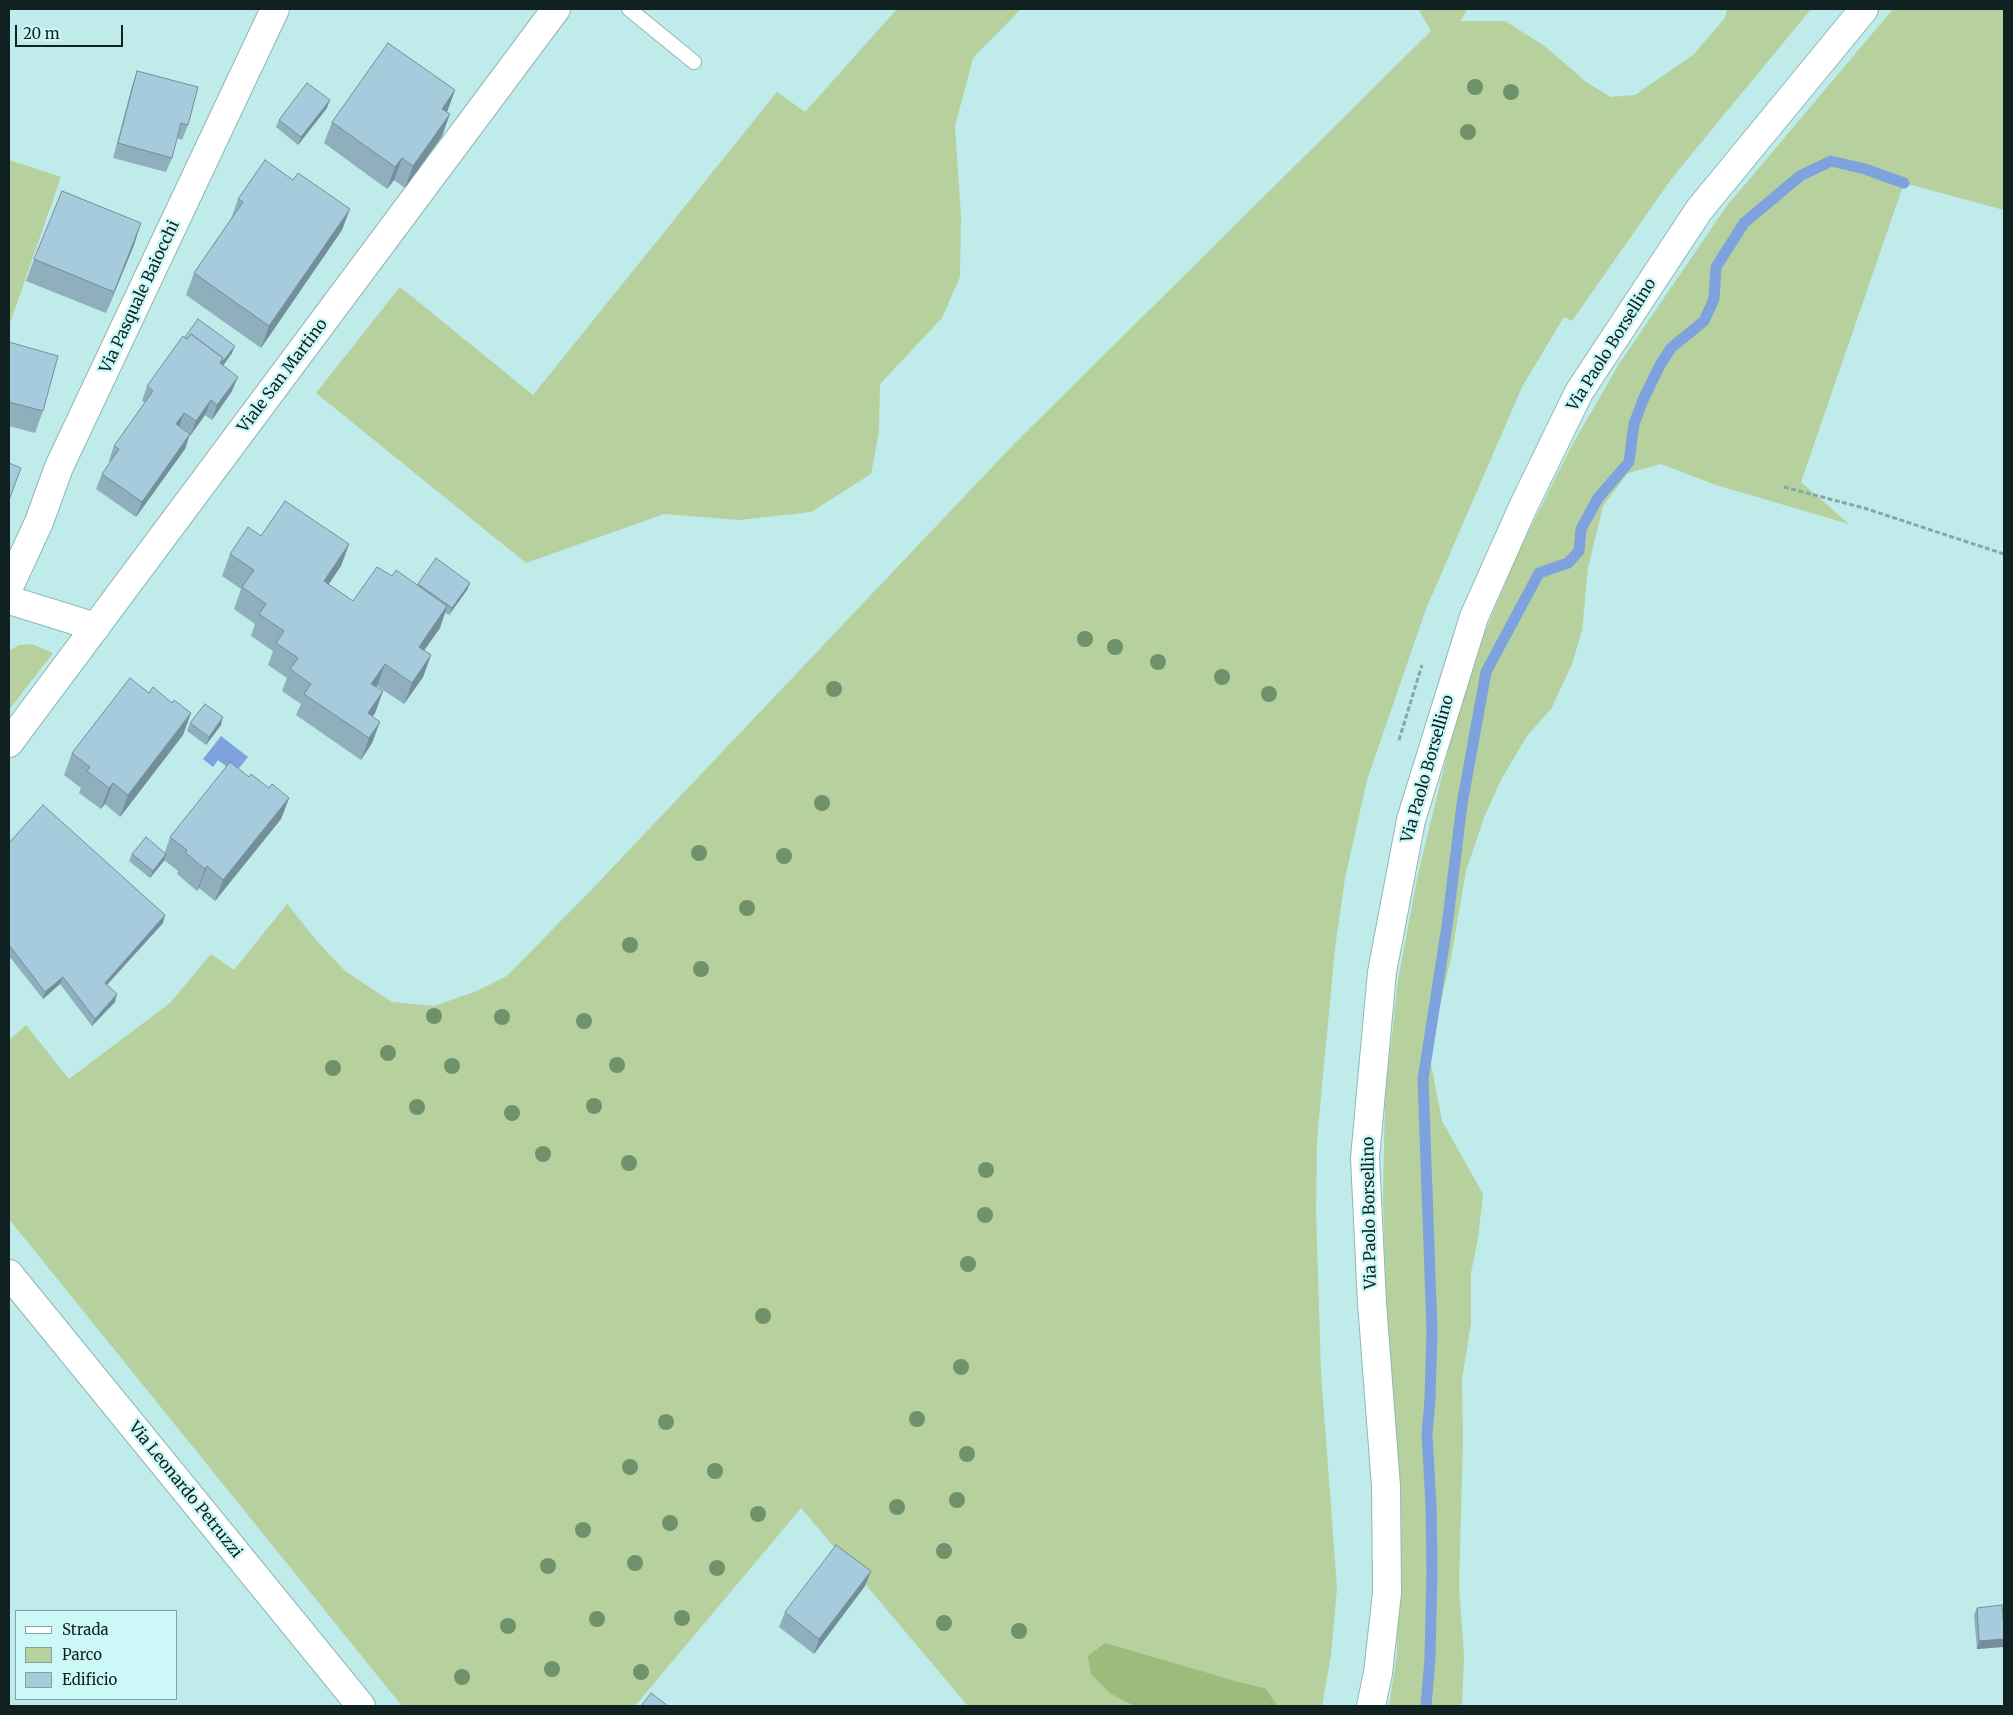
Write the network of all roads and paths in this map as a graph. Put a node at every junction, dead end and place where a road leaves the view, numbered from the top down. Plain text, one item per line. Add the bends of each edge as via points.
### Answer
1 (276, 9) edge
2 (556, 9) edge
3 (629, 9) edge
4 (1864, 9) edge
5 (694, 62) dead end
6 (1784, 487) dead end
7 (2004, 554) edge
8 (9, 586) edge
9 (9, 600) edge
10 (96, 627) junction
11 (1424, 661) dead end
12 (9, 743) edge
13 (1397, 746) dead end
14 (9, 1274) edge
15 (361, 1706) edge
16 (1371, 1706) edge

1 - 8 street, Via Pasquale Baiocchi via 59,467 39,522
2 - 10 street, Viale San Martino
3 - 5 lane
4 - 16 street, Via Paolo Borsellino via 1699,210 1579,392 1523,506 1474,617 1410,820 1382,972 1365,1158 1386,1496 1387,1593
6 - 7 path via 1864,508
9 - 10 street
10 - 12 street, Viale San Martino
11 - 13 path
14 - 15 street, Via Leonardo Petruzzi

